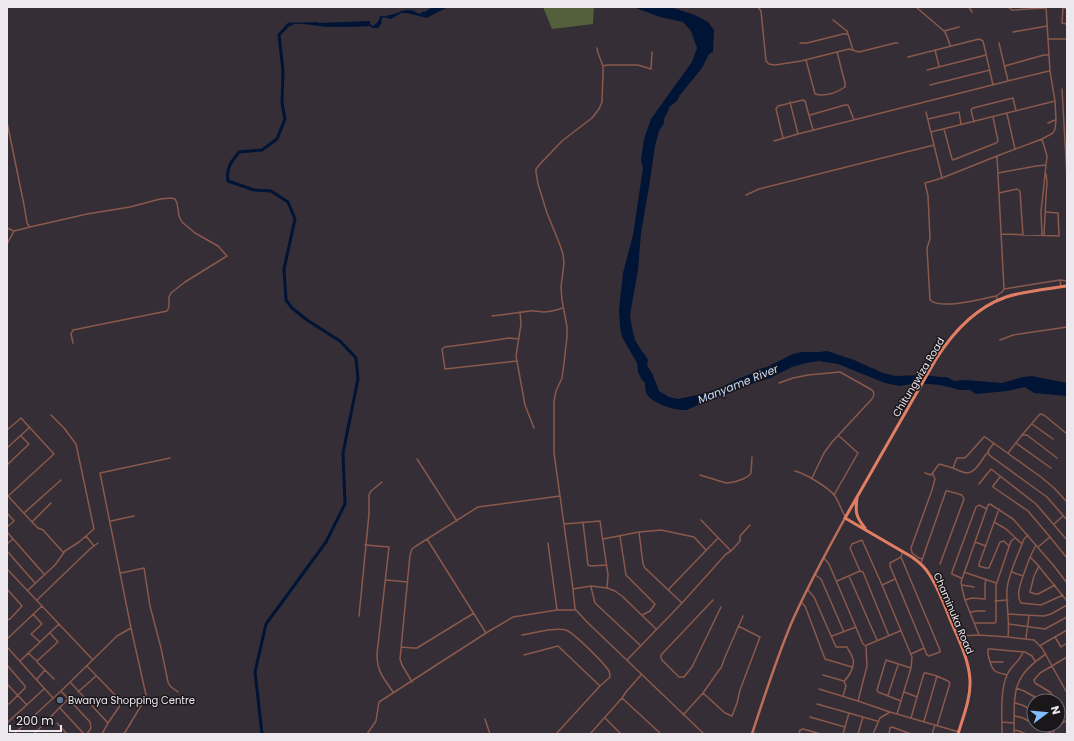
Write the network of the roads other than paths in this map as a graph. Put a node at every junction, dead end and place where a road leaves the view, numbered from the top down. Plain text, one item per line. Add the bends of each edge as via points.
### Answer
1 (758, 7) edge
2 (916, 7) edge
3 (923, 7) edge
4 (969, 7) edge
5 (1008, 7) edge
6 (1030, 8) edge
7 (1046, 8) edge
8 (1063, 8) edge
9 (1067, 8) edge
10 (919, 10) junction
11 (972, 12) dead end
12 (833, 20) dead end
13 (1067, 24) edge
14 (1047, 26) junction
15 (959, 27) dead end
16 (944, 31) junction
17 (1013, 32) dead end
18 (848, 34) junction
19 (1048, 39) junction
20 (1067, 39) edge
21 (800, 43) dead end
22 (898, 43) dead end
23 (999, 43) dead end
24 (950, 46) junction
25 (597, 48) dead end
26 (853, 50) junction
27 (935, 50) junction
28 (652, 52) dead end
29 (837, 52) junction
30 (986, 55) junction
31 (1049, 55) junction
32 (908, 57) dead end
33 (806, 60) junction
34 (603, 66) junction
35 (1005, 66) junction
36 (939, 67) junction
37 (927, 70) dead end
38 (990, 70) junction
39 (1050, 71) junction
40 (1008, 81) junction
41 (930, 85) dead end
42 (994, 85) junction
43 (1062, 89) dead end
44 (1055, 101) junction
45 (790, 102) junction
46 (1016, 111) junction
47 (926, 112) dead end
48 (1007, 114) junction
49 (810, 115) junction
50 (993, 116) junction
51 (928, 119) junction
52 (854, 120) junction
53 (1056, 120) junction
54 (7, 122) edge
55 (974, 122) junction
56 (1048, 122) dead end
57 (962, 125) junction
58 (944, 129) junction
59 (813, 130) junction
60 (931, 132) junction
61 (798, 134) junction
62 (783, 138) junction
63 (1042, 139) junction
64 (774, 141) dead end
65 (934, 145) junction
66 (1015, 149) junction
67 (997, 156) junction
68 (1046, 165) junction
69 (1045, 172) junction
70 (998, 173) junction
71 (1067, 177) edge
72 (942, 178) junction
73 (999, 193) junction
74 (746, 195) dead end
75 (1046, 212) junction
76 (30, 227) junction
77 (7, 228) edge
78 (14, 231) junction
79 (1001, 234) junction
80 (1023, 235) junction
81 (1043, 235) junction
82 (7, 244) edge
83 (1060, 280) junction
84 (1067, 281) edge
85 (1067, 286) edge
86 (1061, 287) junction
87 (1004, 289) junction
88 (996, 296) junction
89 (998, 301) junction
90 (562, 308) junction
91 (520, 312) junction
92 (492, 316) dead end
93 (1067, 327) edge
94 (519, 339) junction
95 (1000, 340) dead end
96 (73, 343) dead end
97 (517, 361) junction
98 (779, 383) dead end
99 (51, 415) dead end
100 (1032, 424) junction
101 (30, 427) junction
102 (534, 428) dead end
103 (7, 430) edge
104 (1067, 434) edge
105 (1022, 435) junction
106 (21, 436) junction
107 (839, 436) junction
108 (1053, 439) dead end
109 (994, 443) junction
110 (1016, 443) junction
111 (7, 448) edge
112 (988, 453) junction
113 (1008, 454) junction
114 (752, 457) dead end
115 (170, 458) dead end
116 (1057, 458) dead end
117 (417, 460) dead end
118 (7, 465) edge
119 (953, 468) junction
120 (1051, 468) dead end
121 (795, 471) dead end
122 (925, 474) dead end
123 (932, 474) junction
124 (700, 476) dead end
125 (1000, 477) junction
126 (812, 478) junction
127 (61, 480) dead end
128 (382, 482) dead end
129 (979, 484) dead end
130 (834, 495) junction
131 (560, 496) junction
132 (857, 496) junction
133 (7, 497) edge
134 (1067, 502) edge
135 (51, 503) dead end
136 (987, 509) junction
137 (999, 509) junction
138 (24, 513) junction
139 (7, 514) edge
140 (134, 516) dead end
141 (1063, 516) junction
142 (845, 518) junction
143 (701, 520) dead end
144 (1067, 520) edge
145 (111, 521) junction
146 (456, 521) junction
147 (32, 522) junction
148 (583, 522) junction
149 (994, 522) junction
150 (564, 524) junction
151 (1054, 524) junction
152 (750, 525) dead end
153 (7, 527) edge
154 (866, 529) junction
155 (7, 532) edge
156 (639, 532) junction
157 (1028, 535) junction
158 (86, 536) junction
159 (620, 536) junction
160 (718, 538) junction
161 (1015, 538) junction
162 (1050, 538) junction
163 (13, 539) junction
164 (427, 539) junction
165 (603, 539) junction
166 (1067, 540) edge
167 (548, 542) dead end
168 (975, 542) junction
169 (98, 543) dead end
170 (7, 544) edge
171 (1022, 544) junction
172 (365, 545) junction
173 (1036, 545) junction
174 (94, 546) junction
175 (986, 546) junction
176 (1009, 546) junction
177 (1038, 547) junction
178 (706, 550) junction
179 (7, 551) edge
180 (731, 551) junction
181 (903, 551) junction
182 (64, 553) junction
183 (823, 557) junction
184 (901, 557) junction
185 (1030, 557) junction
186 (1067, 558) edge
187 (922, 559) junction
188 (921, 563) junction
189 (940, 564) dead end
190 (606, 565) junction
191 (1039, 566) junction
192 (7, 569) edge
193 (860, 571) junction
194 (964, 572) junction
195 (1012, 572) junction
196 (121, 573) junction
197 (44, 574) junction
198 (814, 574) junction
199 (849, 576) junction
200 (1023, 576) junction
201 (895, 579) junction
202 (962, 579) junction
203 (986, 579) junction
204 (386, 580) junction
205 (836, 581) junction
206 (408, 582) junction
207 (35, 583) junction
208 (1067, 583) edge
209 (961, 584) junction
210 (996, 584) junction
211 (882, 585) junction
212 (1055, 585) junction
213 (591, 586) junction
214 (974, 587) dead end
215 (607, 588) junction
216 (7, 589) edge
217 (573, 589) junction
218 (807, 589) junction
219 (28, 590) junction
220 (668, 590) junction
221 (1062, 595) junction
222 (37, 600) junction
223 (712, 600) dead end
224 (965, 600) junction
225 (1008, 600) junction
226 (995, 601) junction
227 (1067, 601) edge
228 (801, 602) junction
229 (682, 603) junction
230 (1067, 605) edge
231 (42, 606) junction
232 (721, 607) dead end
233 (557, 610) junction
234 (576, 610) junction
235 (985, 611) dead end
236 (971, 612) junction
237 (474, 613) junction
238 (33, 614) junction
239 (1008, 614) junction
240 (642, 615) junction
241 (358, 616) dead end
242 (743, 616) dead end
243 (1029, 616) junction
244 (1067, 617) edge
245 (7, 620) edge
246 (975, 623) junction
247 (59, 624) junction
248 (1009, 624) junction
249 (738, 626) junction
250 (856, 627) junction
251 (1028, 627) junction
252 (131, 628) junction
253 (656, 629) junction
254 (901, 630) junction
255 (1067, 630) edge
256 (844, 632) junction
257 (50, 633) junction
258 (486, 633) junction
259 (522, 635) dead end
260 (979, 635) junction
261 (832, 636) junction
262 (889, 636) junction
263 (957, 636) junction
264 (1008, 636) junction
265 (1055, 637) junction
266 (1026, 638) junction
267 (7, 639) edge
268 (877, 640) junction
269 (40, 642) junction
270 (1067, 643) edge
271 (1040, 645) junction
272 (641, 646) junction
273 (866, 646) junction
274 (7, 647) edge
275 (402, 647) junction
276 (924, 648) junction
277 (1023, 652) junction
278 (28, 653) junction
279 (911, 654) junction
280 (1046, 654) junction
281 (524, 655) dead end
282 (1067, 657) edge
283 (93, 660) junction
284 (627, 660) junction
285 (20, 661) junction
286 (37, 661) junction
287 (990, 662) junction
288 (1003, 662) dead end
289 (1035, 662) junction
290 (87, 665) junction
291 (898, 665) junction
292 (7, 666) edge
293 (1052, 666) junction
294 (852, 668) junction
295 (911, 668) junction
296 (46, 670) junction
297 (823, 674) dead end
298 (641, 675) junction
299 (97, 676) junction
300 (937, 676) junction
301 (1007, 676) junction
302 (36, 679) junction
303 (54, 680) dead end
304 (844, 681) junction
305 (70, 682) junction
306 (412, 682) junction
307 (7, 684) edge
308 (600, 686) junction
309 (44, 688) junction
310 (1016, 688) junction
311 (819, 689) dead end
312 (61, 691) junction
313 (78, 692) junction
314 (178, 692) dead end
315 (393, 692) junction
316 (904, 692) junction
317 (1027, 693) edge
318 (1051, 693) edge
319 (1067, 693) edge
320 (703, 694) junction
321 (18, 695) junction
322 (843, 696) junction
323 (888, 696) junction
324 (917, 697) junction
325 (53, 698) junction
326 (622, 698) junction
327 (68, 699) junction
328 (858, 701) junction
329 (901, 701) junction
330 (7, 702) edge
331 (9, 704) junction
332 (26, 704) junction
333 (817, 704) dead end
334 (1015, 704) junction
335 (7, 706) edge
336 (1026, 707) edge
337 (60, 708) junction
338 (890, 712) junction
339 (849, 713) junction
340 (897, 714) junction
341 (683, 715) junction
342 (1015, 716) junction
343 (810, 717) dead end
344 (863, 717) junction
345 (605, 718) junction
346 (911, 718) junction
347 (486, 719) dead end
348 (1026, 720) edge
349 (1067, 720) edge
350 (7, 721) edge
351 (878, 721) junction
352 (924, 721) junction
353 (57, 722) dead end
354 (1002, 722) junction
355 (1014, 722) junction
356 (108, 723) junction
357 (936, 726) junction
358 (845, 727) junction
359 (1014, 730) junction
360 (15, 733) edge
361 (904, 733) edge
362 (959, 733) edge
363 (34, 734) edge
364 (67, 734) edge
365 (85, 734) edge
366 (102, 734) edge
367 (124, 734) edge
368 (367, 734) edge
369 (490, 734) edge
370 (556, 734) edge
371 (590, 734) edge
372 (621, 734) edge
373 (661, 734) edge
374 (704, 734) edge
375 (752, 734) edge
376 (799, 734) edge
377 (821, 734) edge
378 (843, 734) edge
379 (858, 734) edge
380 (873, 734) edge
381 (889, 734) edge
382 (911, 734) edge
383 (932, 734) edge
384 (1002, 734) edge
385 (1014, 734) edge
386 (1026, 734) edge
387 (1052, 734) edge

1 - 33 street via 761,11 766,61 775,65
2 - 10 street
3 - 10 street
4 - 11 street
5 - 6 street via 1012,10
6 - 7 street
7 - 14 street
8 - 9 street
8 - 13 street via 1062,23
10 - 16 street
12 - 18 street
14 - 17 street
14 - 19 street
15 - 16 street
16 - 24 street
18 - 21 street via 806,44
18 - 26 street
19 - 20 street
19 - 31 street
22 - 26 street via 859,52
23 - 35 street
24 - 27 street
24 - 30 street via 979,39 983,41
25 - 34 street
26 - 29 street
27 - 32 street
27 - 36 street
28 - 34 street via 651,69 638,65
29 - 33 street
29 - 33 street via 845,87 832,94 815,94
30 - 36 street
30 - 38 street
31 - 35 street
31 - 39 street
34 - 90 street via 602,102 596,114 562,141 536,169 547,213 563,254
35 - 40 street
36 - 37 street
38 - 41 street
38 - 42 street
39 - 40 street
39 - 44 street
40 - 42 street
42 - 52 street
43 - 71 street
44 - 46 street
44 - 53 street
45 - 49 street via 805,101
45 - 61 street
45 - 62 street via 776,109
46 - 48 street
46 - 55 street via 1013,98 973,108 971,110
47 - 51 street
48 - 50 street
48 - 66 street
49 - 52 street via 848,105
49 - 59 street
50 - 55 street
50 - 58 street via 998,141 953,160
51 - 57 street via 959,112
51 - 60 street
52 - 59 street
53 - 56 street
53 - 63 street via 1053,133
54 - 76 street via 27,223
55 - 57 street
57 - 58 street
58 - 60 street
59 - 61 street
60 - 65 street
61 - 62 street
62 - 64 street
63 - 66 street
63 - 68 street via 1047,156
65 - 72 street
65 - 74 street via 759,189
66 - 67 street
67 - 70 street
67 - 72 street
68 - 69 street
68 - 70 street
69 - 75 street via 1048,180
69 - 81 street
70 - 73 street
72 - 88 street via 925,183 930,239 927,248 930,300 935,303 955,304
73 - 79 street
73 - 80 street via 1017,189 1020,191
75 - 81 street
75 - 81 street via 1058,213 1059,236
76 - 78 street
76 - 96 street via 171,198 176,201 182,222 218,246 227,256 171,293 167,311 73,330
77 - 78 street
78 - 82 street
79 - 80 street
79 - 87 street
80 - 81 street
83 - 84 street
83 - 86 street
83 - 87 street
85 - 86 main road, Chitungwiza Road
86 - 89 main road, Chitungwiza Road via 1015,295
87 - 88 street
88 - 89 street
89 - 132 main road, Chitungwiza Road via 973,316 958,329 942,349
90 - 91 street via 544,312
90 - 131 street via 567,327 566,342 562,378 554,400 553,425
91 - 92 street
91 - 94 street
93 - 95 street
94 - 97 street
94 - 97 street via 508,338 445,346 442,349 445,368
97 - 102 street via 525,405
98 - 107 street via 808,375 840,372 872,390 873,399
99 - 158 street via 76,444 94,529
100 - 104 street via 1042,414
100 - 105 street
100 - 108 street
101 - 103 street via 21,418
101 - 106 street
101 - 133 street via 54,454
105 - 110 street
105 - 116 street via 1027,435
106 - 111 street
106 - 118 street via 29,444
107 - 126 street via 824,453
107 - 130 street via 858,454
109 - 112 street
109 - 113 street
109 - 119 street via 984,437 966,457 957,458
110 - 113 street
110 - 120 street
112 - 119 street via 974,470 965,473
112 - 141 street via 1047,497
113 - 134 street via 1042,478
114 - 124 street via 751,473 746,478 726,483
115 - 145 street via 100,472
117 - 146 street
119 - 123 street via 939,464
121 - 126 street
122 - 123 street
123 - 187 street via 935,479 932,490 911,548 912,554
125 - 129 street via 991,469
125 - 151 street via 1036,504
125 - 162 street via 993,487 1028,511
126 - 130 street
127 - 138 street
128 - 172 street via 369,496
130 - 142 street
131 - 146 street via 478,507
131 - 150 street
132 - 142 main road, Chitungwiza Road
132 - 154 main road via 857,516
133 - 138 street
135 - 147 street
136 - 137 street via 990,504
136 - 168 street
136 - 202 street via 976,506 952,572
137 - 149 street
137 - 157 street via 1013,518
138 - 147 street
139 - 153 street via 14,521
140 - 145 street
141 - 144 street
141 - 151 street
142 - 154 main road, Chaminuka Road
142 - 183 main road
143 - 160 street
145 - 196 street
146 - 164 street
147 - 182 street
148 - 150 street
148 - 165 street via 600,521
148 - 190 street via 588,564
149 - 161 street
149 - 175 street
150 - 217 street
151 - 166 street
152 - 180 street
154 - 181 main road, Chaminuka Road
155 - 163 street
156 - 159 street
156 - 178 street via 661,530 694,537
156 - 220 street via 644,566
157 - 171 street
157 - 173 street
158 - 174 street
158 - 182 street
159 - 165 street
159 - 240 street via 626,575 655,604 650,611
160 - 178 street
160 - 180 street
161 - 171 street
161 - 176 street
162 - 177 street
162 - 186 street
163 - 170 street
163 - 197 street
164 - 206 street via 411,552
164 - 237 street
165 - 190 street
167 - 233 street
168 - 175 street
168 - 194 street
169 - 174 street
171 - 195 street
172 - 204 street via 389,547
172 - 241 street
173 - 177 street
173 - 185 street
174 - 222 street
175 - 176 street via 979,565 986,568 990,566 1000,542 1004,541
176 - 210 street
177 - 208 street
178 - 220 street
179 - 207 street
180 - 229 street
181 - 184 street
181 - 188 main road, Chaminuka Road
182 - 197 street
183 - 198 main road
183 - 205 street
184 - 201 street via 890,563
184 - 276 street via 940,652 927,656
185 - 191 street
185 - 200 street
187 - 188 street
187 - 189 street via 948,490 962,495 964,499
188 - 263 main road, Chaminuka Road via 932,579
190 - 215 street
191 - 212 street
191 - 212 street via 1030,592 1038,594
192 - 219 street
193 - 199 street
193 - 211 street via 850,548 852,544 862,540
193 - 262 street via 863,572
194 - 202 street
194 - 203 street
195 - 200 street
195 - 225 street via 1007,588
196 - 252 street
196 - 314 street via 144,568 168,683
197 - 207 street
198 - 218 main road
198 - 256 street via 821,579
199 - 205 street
199 - 268 street
200 - 221 street via 1019,588 1021,604 1042,605
201 - 211 street
201 - 276 street
202 - 209 street
203 - 210 street
203 - 224 street via 985,599
204 - 206 street
204 - 315 street via 377,660 380,673
205 - 250 street
206 - 275 street
207 - 219 street
209 - 214 street
209 - 224 street
210 - 226 street
211 - 254 street
212 - 221 street
213 - 215 street
213 - 217 street
213 - 272 street via 594,603
215 - 240 street via 619,594
216 - 245 street via 22,606
217 - 234 street
218 - 228 main road
218 - 261 street via 814,596
219 - 222 street
220 - 229 street
221 - 227 street
222 - 231 street
223 - 232 street via 661,656 679,677 684,677 692,667
224 - 236 street
225 - 226 street
225 - 239 street
226 - 246 street via 996,623
228 - 294 street via 805,606 825,659
228 - 375 main road via 781,649
229 - 253 street
230 - 243 street via 1046,616
231 - 238 street
231 - 247 street
233 - 234 street
233 - 258 street via 513,617
234 - 284 street
235 - 236 street
236 - 246 street
237 - 258 street
237 - 275 street via 417,648
238 - 267 street
238 - 269 street via 42,624 31,634
239 - 243 street
239 - 248 street
240 - 253 street
242 - 249 street
243 - 251 street
244 - 251 street via 1045,629
246 - 260 street
247 - 257 street
247 - 283 street
248 - 251 street
248 - 264 street
249 - 320 street via 721,668
249 - 320 street via 760,637 732,716
250 - 256 street
250 - 273 street
251 - 266 street
252 - 283 street via 117,636
252 - 367 street via 146,697
253 - 272 street
254 - 262 street
254 - 279 street
255 - 265 street
256 - 261 street
257 - 269 street
257 - 286 street via 58,642
258 - 306 street
259 - 308 street via 555,629 574,636 610,672 610,677
260 - 263 street
260 - 264 street
261 - 294 street via 837,647 847,647 854,663
262 - 268 street
263 - 362 main road, Chaminuka Road via 970,680
264 - 266 street
265 - 270 street via 1060,647
265 - 271 street
266 - 271 street
268 - 273 street
269 - 278 street
271 - 280 street
272 - 284 street
273 - 328 street via 867,666
274 - 285 street
275 - 306 street via 401,663
276 - 279 street
277 - 287 street via 989,649 987,651
277 - 289 street via 1032,656
277 - 301 street
278 - 285 street
278 - 286 street
279 - 295 street
280 - 289 street
280 - 293 street
281 - 308 street via 558,646
282 - 293 street
283 - 290 street
284 - 298 street
285 - 302 street
286 - 296 street
287 - 288 street
287 - 301 street via 994,670
289 - 310 street via 1021,676
290 - 299 street
290 - 305 street
291 - 295 street
291 - 323 street
291 - 323 street via 886,660 877,690
292 - 321 street via 25,685
293 - 318 street via 1040,673 1034,681
293 - 319 street
294 - 304 street via 849,678
295 - 316 street
296 - 302 street
296 - 303 street
297 - 304 street
298 - 326 street
298 - 341 street
299 - 313 street
299 - 356 street via 120,702
300 - 324 street via 924,673
300 - 352 street
300 - 357 street via 950,683
301 - 354 street via 1003,690
302 - 309 street
304 - 322 street via 846,686
305 - 312 street
305 - 313 street
306 - 315 street
307 - 321 street
308 - 370 street
309 - 325 street
309 - 332 street
310 - 317 street
310 - 334 street
311 - 322 street
312 - 325 street
312 - 327 street
313 - 356 street
315 - 368 street via 379,702 376,721
316 - 324 street
316 - 329 street
320 - 341 street
321 - 331 street
321 - 332 street
322 - 328 street
323 - 329 street
324 - 346 street
325 - 360 street
326 - 345 street
326 - 373 street
327 - 337 street
327 - 365 street via 90,723 90,728
328 - 338 street
329 - 340 street
330 - 331 street
331 - 335 street
332 - 350 street
333 - 339 street
334 - 336 street
334 - 342 street
337 - 363 street
337 - 365 street
338 - 340 street
338 - 351 street
339 - 344 street
339 - 358 street
340 - 346 street
341 - 374 street
342 - 348 street
342 - 355 street
343 - 358 street
344 - 351 street
344 - 379 street
345 - 371 street
345 - 372 street
346 - 352 street
347 - 369 street
349 - 387 street via 1056,727
351 - 380 street
352 - 357 street
353 - 364 street
354 - 355 street
354 - 384 street
355 - 359 street
356 - 366 street
357 - 362 street
357 - 383 street
358 - 378 street
359 - 385 street
359 - 386 street
361 - 381 street via 890,728
361 - 382 street
376 - 377 street via 803,728

